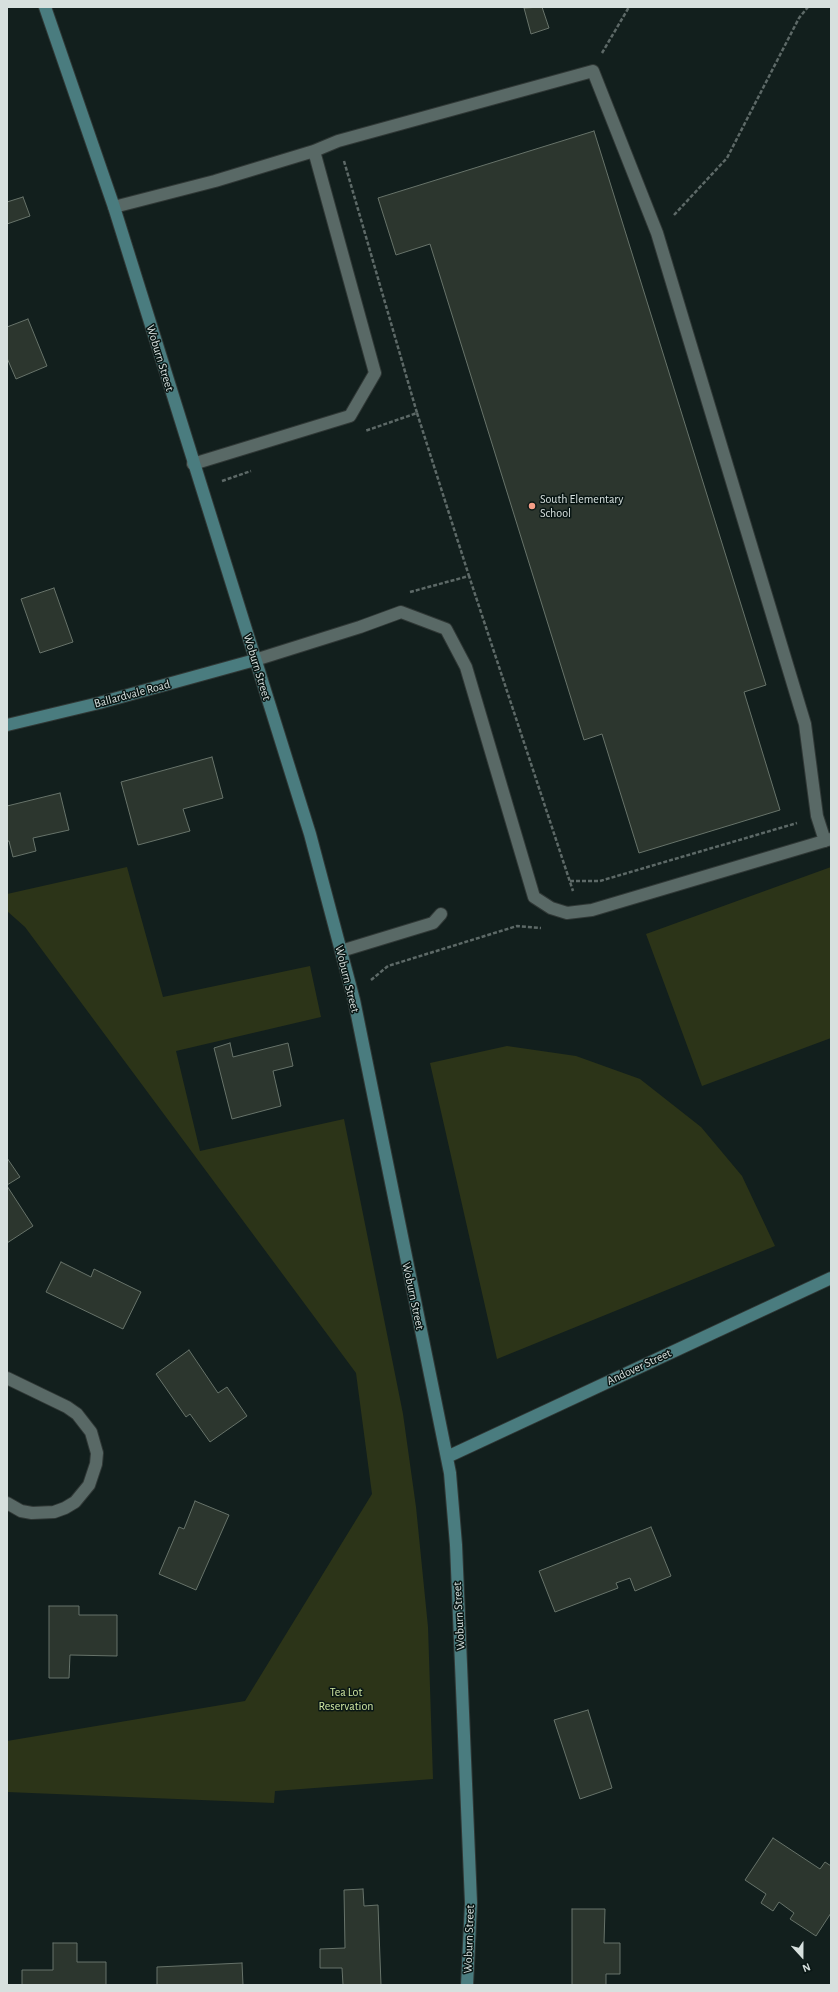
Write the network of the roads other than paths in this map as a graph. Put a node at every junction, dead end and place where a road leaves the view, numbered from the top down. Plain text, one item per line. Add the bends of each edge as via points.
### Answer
1 (46, 7) edge
2 (314, 151) junction
3 (114, 207) junction
4 (193, 464) junction
5 (255, 660) junction
6 (7, 725) edge
7 (828, 840) edge
8 (441, 914) dead end
9 (341, 951) junction
10 (831, 1278) edge
11 (7, 1378) edge
12 (447, 1457) junction
13 (7, 1503) edge
14 (468, 1985) edge

1 - 3 street, Woburn Street
2 - 3 street via 216,181
2 - 4 street via 375,373 350,416
2 - 7 street via 338,141 593,71 657,233 805,724 817,816
3 - 4 street, Woburn Street
4 - 5 street, Woburn Street
5 - 6 street, Ballardvale Road via 99,703
5 - 7 street via 401,612 446,629 466,667 534,897 551,908 567,913 592,910
5 - 9 street, Woburn Street via 310,834
8 - 9 street via 432,923
9 - 12 street, Woburn Street via 354,1000
10 - 12 street, Andover Street
11 - 13 street via 77,1414 91,1432 97,1453 89,1485 79,1498 65,1508 54,1512 32,1513 21,1511
12 - 14 street, Woburn Street via 456,1544 471,1903

